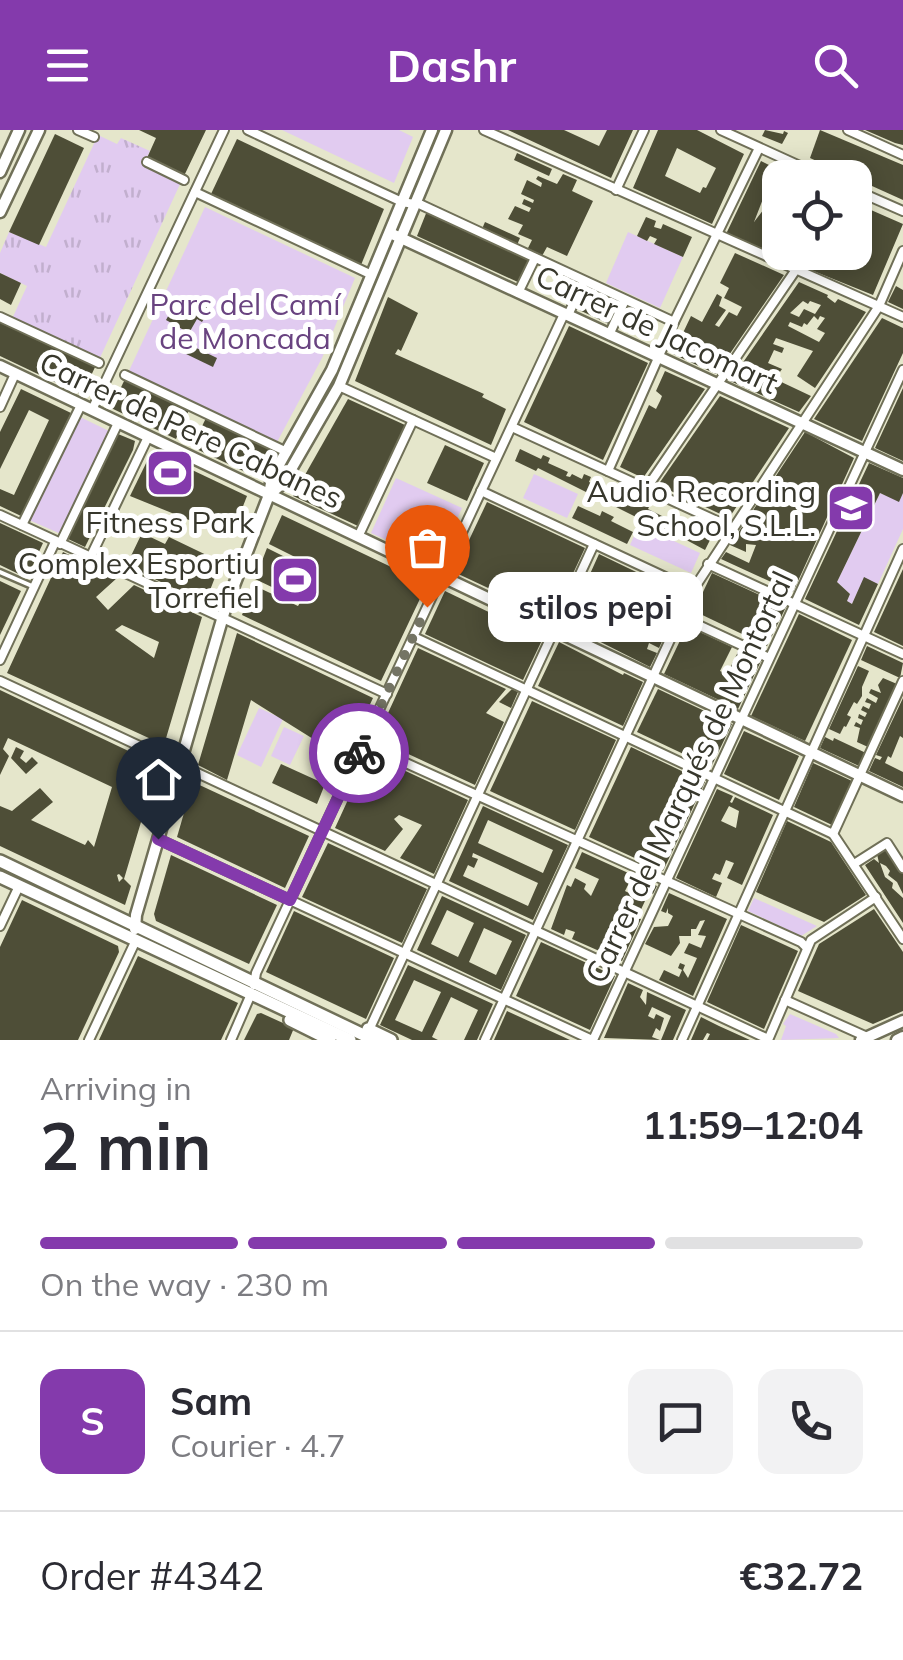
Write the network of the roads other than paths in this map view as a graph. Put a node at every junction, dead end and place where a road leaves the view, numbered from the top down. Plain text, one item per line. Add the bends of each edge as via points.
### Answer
1 (39, 130) edge
2 (78, 130) edge
3 (224, 130) edge
4 (248, 130) edge
5 (432, 130) edge
6 (446, 130) edge
7 (484, 130) edge
8 (644, 130) edge
9 (721, 130) edge
10 (848, 130) edge
11 (15, 131) edge
12 (94, 138) dead end
13 (759, 148) junction
14 (903, 154) edge
15 (786, 160) edge
16 (146, 162) dead end
17 (0, 172) edge
18 (184, 180) dead end
19 (616, 190) junction
20 (195, 192) junction
21 (872, 198) edge
22 (410, 202) junction
23 (0, 212) edge
24 (903, 212) edge
25 (394, 236) junction
26 (716, 236) junction
27 (903, 251) edge
28 (535, 258) junction
29 (796, 272) junction
30 (372, 274) junction
31 (892, 277) junction
32 (584, 281) junction
33 (903, 282) edge
34 (518, 292) junction
35 (625, 300) junction
36 (879, 306) junction
37 (566, 314) junction
38 (0, 317) edge
39 (903, 317) edge
40 (674, 322) junction
41 (609, 335) junction
42 (660, 358) junction
43 (98, 363) dead end
44 (0, 366) edge
45 (903, 370) edge
46 (16, 374) junction
47 (125, 375) dead end
48 (717, 384) junction
49 (339, 386) junction
50 (0, 407) edge
51 (86, 408) junction
52 (413, 420) junction
53 (118, 422) junction
54 (801, 423) junction
55 (512, 427) junction
56 (148, 437) junction
57 (287, 452) junction
58 (865, 452) junction
59 (496, 458) junction
60 (903, 470) edge
61 (608, 471) junction
62 (646, 489) junction
63 (481, 491) junction
64 (270, 495) junction
65 (0, 515) edge
66 (22, 526) junction
67 (732, 528) junction
68 (358, 537) junction
69 (57, 543) junction
70 (594, 544) junction
71 (903, 549) edge
72 (90, 558) junction
73 (708, 564) junction
74 (0, 572) edge
75 (440, 576) junction
76 (34, 586) junction
77 (693, 590) junction
78 (795, 603) junction
79 (682, 617) junction
80 (222, 618) junction
81 (554, 630) junction
82 (863, 636) junction
83 (414, 637) junction
84 (903, 654) edge
85 (770, 658) junction
86 (0, 660) edge
87 (654, 678) junction
88 (0, 681) edge
89 (903, 681) edge
90 (526, 690) junction
91 (387, 694) junction
92 (741, 720) junction
93 (626, 736) junction
94 (364, 744) junction
95 (810, 752) junction
96 (178, 766) junction
97 (860, 776) junction
98 (715, 778) junction
99 (477, 796) junction
100 (903, 796) edge
101 (783, 810) junction
102 (322, 831) junction
103 (833, 834) junction
104 (158, 839) junction
105 (578, 842) junction
106 (0, 861) edge
107 (854, 864) junction
108 (903, 868) edge
109 (0, 877) edge
110 (666, 883) junction
111 (19, 886) junction
112 (436, 886) junction
113 (876, 898) junction
114 (290, 900) junction
115 (737, 914) junction
116 (134, 924) junction
117 (0, 925) edge
118 (536, 932) junction
119 (903, 939) edge
120 (136, 940) junction
121 (807, 948) junction
122 (405, 953) junction
123 (624, 972) junction
124 (249, 978) junction
125 (258, 999) junction
126 (504, 999) junction
127 (786, 1000) junction
128 (696, 1006) junction
129 (903, 1022) edge
130 (303, 1027) junction
131 (372, 1035) edge
132 (864, 1038) edge
133 (88, 1040) edge
134 (230, 1040) edge
135 (297, 1040) edge
136 (330, 1040) edge
137 (350, 1040) edge
138 (391, 1040) edge
139 (485, 1040) edge
140 (592, 1040) edge
141 (682, 1040) edge
142 (768, 1040) edge

1 - 23 street
2 - 12 street
3 - 20 street
4 - 22 street
5 - 22 street
6 - 22 street
7 - 19 street
8 - 19 street
9 - 13 street
10 - 14 street
11 - 17 street
13 - 15 street
13 - 26 street
16 - 18 street
19 - 26 street
20 - 30 street
20 - 51 street
21 - 24 street
22 - 25 street
22 - 28 street
25 - 30 street
25 - 34 street, Carrer de Jacomart
25 - 49 street
26 - 29 street
26 - 40 street
27 - 31 street
28 - 32 street
28 - 34 street
29 - 36 street
29 - 48 street
30 - 57 street via 332,370
31 - 33 street
31 - 36 street
32 - 35 street
32 - 37 street
34 - 37 street, Carrer de Jacomart
35 - 40 street
35 - 41 street
36 - 39 street
36 - 54 street
37 - 41 street, Carrer de Jacomart
37 - 55 street
38 - 43 street
40 - 42 street
41 - 42 street, Carrer de Jacomart
42 - 48 street, Carrer de Jacomart
42 - 61 street
44 - 46 street, Carrer de Pere Cabanes
45 - 58 street, Carrer del Marqués de Montortal
46 - 50 street
46 - 51 street, Carrer de Pere Cabanes
47 - 57 street
48 - 54 street, Carrer de Jacomart
48 - 62 street
49 - 52 street
49 - 64 street
51 - 53 street, Carrer de Pere Cabanes
51 - 66 street
52 - 59 street
52 - 68 street
53 - 56 street, Carrer de Pere Cabanes
53 - 69 street
54 - 58 street, Carrer de Jacomart
54 - 67 street
55 - 59 street
55 - 61 street
56 - 64 street, Carrer de Pere Cabanes
56 - 72 street
57 - 64 street
58 - 60 street, Carrer de Jacomart
58 - 78 street, Carrer del Marqués de Montortal
59 - 63 street
61 - 62 street
62 - 67 street
63 - 70 street
63 - 75 street
64 - 68 street, Carrer de Pere Cabanes
64 - 80 street
65 - 66 street
66 - 69 street
67 - 73 street
68 - 75 street, Carrer de Pere Cabanes
69 - 72 street
69 - 76 street
70 - 77 street
70 - 81 street
71 - 82 street
72 - 80 street
73 - 77 street
73 - 78 street
74 - 76 lane
75 - 81 street, Carrer de Pere Cabanes
75 - 83 street
76 - 86 street
77 - 79 street
78 - 82 street
78 - 85 street, Carrer del Marqués de Montortal
79 - 85 street
79 - 87 street
80 - 91 street
80 - 96 street
81 - 87 street, Carrer de Pere Cabanes
81 - 90 street
82 - 84 street
82 - 95 street
83 - 90 street
83 - 91 street
85 - 92 street, Carrer del Marqués de Montortal
87 - 92 street, Carrer de Pere Cabanes
87 - 93 street
88 - 96 street
89 - 97 street
90 - 93 street
90 - 99 street
91 - 94 street
92 - 95 street, Carrer de Pere Cabanes
92 - 98 street, Carrer del Marqués de Montortal
93 - 98 street
93 - 105 street
94 - 99 street
94 - 102 street
95 - 97 street, Carrer de Pere Cabanes
95 - 101 street
96 - 102 street
96 - 104 street
97 - 100 street, Carrer de Pere Cabanes
97 - 103 street
98 - 101 street
98 - 110 street, Carrer del Marqués de Montortal
99 - 105 street
99 - 112 street
101 - 103 street
101 - 115 street
102 - 112 street
102 - 114 street
103 - 107 street
104 - 114 street
104 - 116 street
105 - 110 street
105 - 118 street
106 - 116 main road
107 - 108 street via 886,843
107 - 113 street
109 - 111 main road
110 - 115 street
110 - 123 street, Carrer del Marqués de Montortal
111 - 117 street
111 - 120 main road
112 - 118 street
112 - 122 street
113 - 119 street
113 - 121 street
114 - 122 street
114 - 124 street
115 - 121 street
115 - 128 street
116 - 120 street
116 - 124 main road
118 - 123 street
118 - 126 street
120 - 125 main road
120 - 133 street
121 - 127 street
122 - 126 street
122 - 131 street
123 - 128 street
123 - 140 street, Carrer del Marqués de Montortal
124 - 125 street
124 - 131 main road
125 - 130 main road
125 - 134 street
125 - 137 main road
126 - 139 street
126 - 140 street
127 - 132 street
127 - 142 street
128 - 141 street
128 - 142 street
129 - 132 street
130 - 135 street
130 - 136 main road
131 - 138 main road

